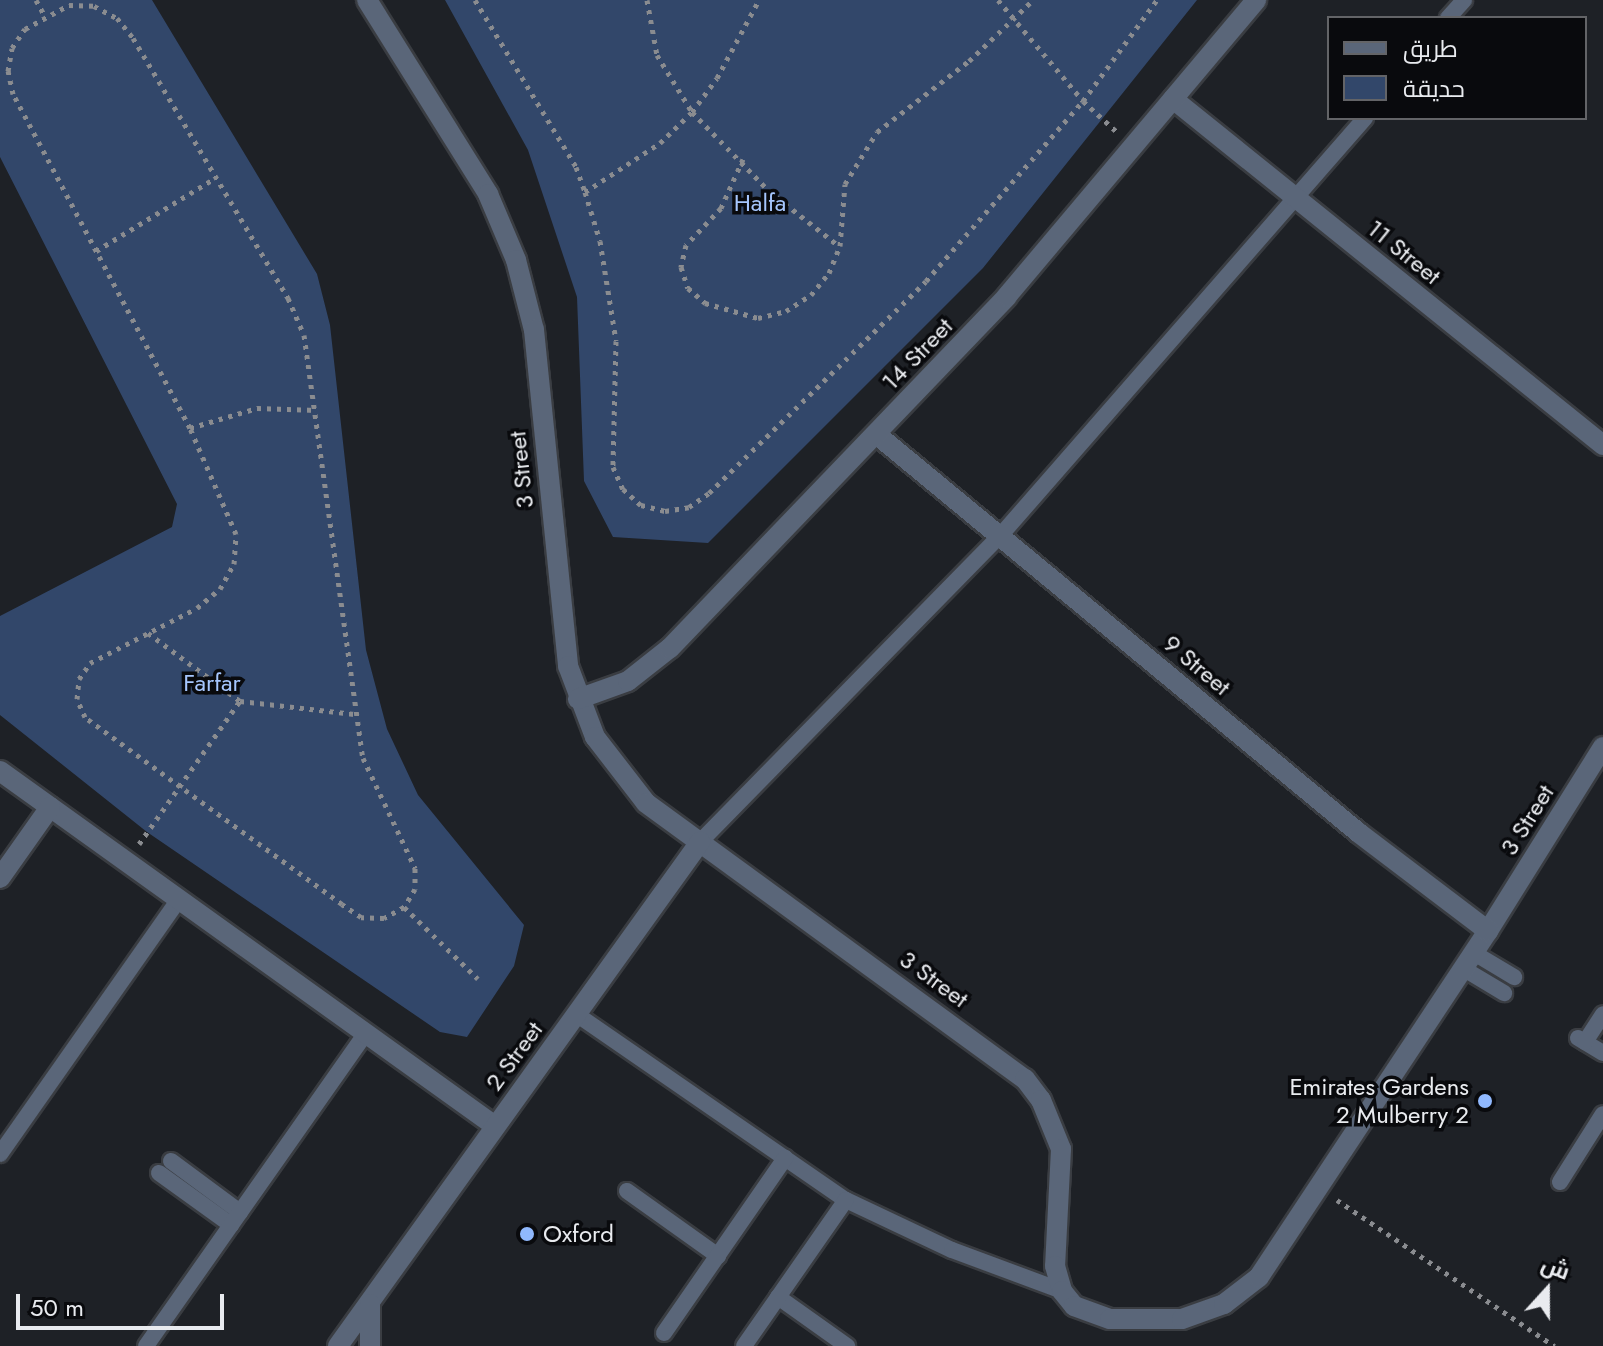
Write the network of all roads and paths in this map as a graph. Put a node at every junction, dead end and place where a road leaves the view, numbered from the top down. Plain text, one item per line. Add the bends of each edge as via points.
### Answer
1 (36, 0) edge
2 (367, 0) edge
3 (475, 0) edge
4 (647, 0) edge
5 (759, 0) edge
6 (998, 0) edge
7 (1033, 0) edge
8 (1157, 0) edge
9 (1256, 0) edge
10 (1464, 0) edge
11 (45, 16) junction
12 (1450, 16) edge
13 (1013, 19) junction
14 (1173, 99) junction
15 (1083, 101) junction
16 (692, 112) junction
17 (1363, 120) edge
18 (1133, 147) junction
19 (743, 159) junction
20 (215, 178) junction
21 (585, 192) junction
22 (1297, 199) junction
23 (840, 246) junction
24 (96, 251) junction
25 (317, 410) junction
26 (190, 428) junction
27 (876, 434) junction
28 (1603, 445) edge
29 (1000, 536) junction
30 (148, 633) junction
31 (578, 699) junction
32 (240, 701) junction
33 (354, 714) junction
34 (1603, 747) edge
35 (0, 771) edge
36 (181, 786) junction
37 (50, 807) junction
38 (700, 842) junction
39 (126, 861) junction
40 (0, 878) edge
41 (179, 899) junction
42 (404, 907) junction
43 (1488, 931) junction
44 (1469, 961) junction
45 (1514, 977) dead end
46 (478, 979) dead end
47 (1504, 993) dead end
48 (576, 1014) junction
49 (1597, 1022) edge
50 (366, 1033) junction
51 (1603, 1053) edge
52 (1603, 1114) edge
53 (495, 1126) junction
54 (0, 1154) edge
55 (785, 1158) junction
56 (165, 1167) dead end
57 (1560, 1182) dead end
58 (1320, 1188) junction
59 (627, 1191) dead end
60 (846, 1200) junction
61 (236, 1219) junction
62 (718, 1256) junction
63 (1062, 1291) junction
64 (778, 1297) junction
65 (371, 1300) junction
66 (664, 1333) dead end
67 (146, 1346) edge
68 (338, 1346) edge
69 (370, 1346) edge
70 (744, 1346) edge
71 (847, 1346) edge
72 (1554, 1346) edge

1 - 11 path
2 - 31 street, 3 Street via 488,194 516,260 534,330 564,632
3 - 21 path
4 - 16 path via 657,55
5 - 16 path
6 - 13 path
7 - 13 path
8 - 15 path
9 - 14 street, 14 Street
10 - 12 lane
11 - 20 path via 69,5 94,6 117,18
11 - 24 path via 25,29 12,48 8,71 13,94
13 - 15 path
13 - 23 path via 877,132 858,156 838,215
14 - 18 street, 14 Street
14 - 22 street, 11 Street
15 - 18 path
15 - 21 path via 903,303 689,507 665,511 641,505 623,489 613,467 616,341 603,254
16 - 19 path
16 - 21 path via 660,143
17 - 22 lane
18 - 27 street, 14 Street via 1007,296
19 - 23 path via 769,191
19 - 23 path via 721,208 686,245 681,267 688,288 730,314 758,318 786,311 811,295 829,273
20 - 24 path
20 - 25 path via 288,298 304,335
22 - 28 street, 11 Street
22 - 29 lane
24 - 26 path
25 - 26 path via 257,408
25 - 33 path
26 - 30 path via 228,507 236,534 234,564 220,589 197,608
27 - 29 street, 9 Street
27 - 31 street, 14 Street via 651,666 628,681
29 - 38 lane
29 - 43 street, 9 Street via 1359,833
30 - 32 path
30 - 36 path via 90,663 79,679 77,699 85,717
31 - 38 street, 3 Street via 618,772 646,803
32 - 33 path
32 - 36 path
33 - 42 path via 363,758 415,868 415,889
34 - 43 street, 3 Street
35 - 37 street
36 - 39 path
36 - 42 path via 361,917 384,918
37 - 39 street
37 - 40 street
38 - 48 street, 2 Street
38 - 63 street, 3 Street via 1003,1060 1041,1100 1061,1149 1055,1266
39 - 41 street
41 - 50 street
41 - 54 lane
42 - 46 path
43 - 44 street, 3 Street
44 - 45 lane
44 - 47 lane
44 - 58 street, 3 Street
48 - 53 street, 2 Street
48 - 55 lane
49 - 51 lane via 1581,1040
50 - 53 street
50 - 61 lane
52 - 57 lane
53 - 65 street, 2 Street
55 - 60 lane
55 - 62 lane
56 - 61 lane
58 - 63 street, 3 Street via 1259,1277 1224,1304 1182,1319 1110,1319 1082,1311
58 - 72 path
59 - 62 lane
60 - 63 lane via 952,1250
60 - 64 lane
61 - 67 lane
62 - 66 lane
64 - 70 lane
64 - 71 lane
65 - 68 street, 2 Street
65 - 69 street

